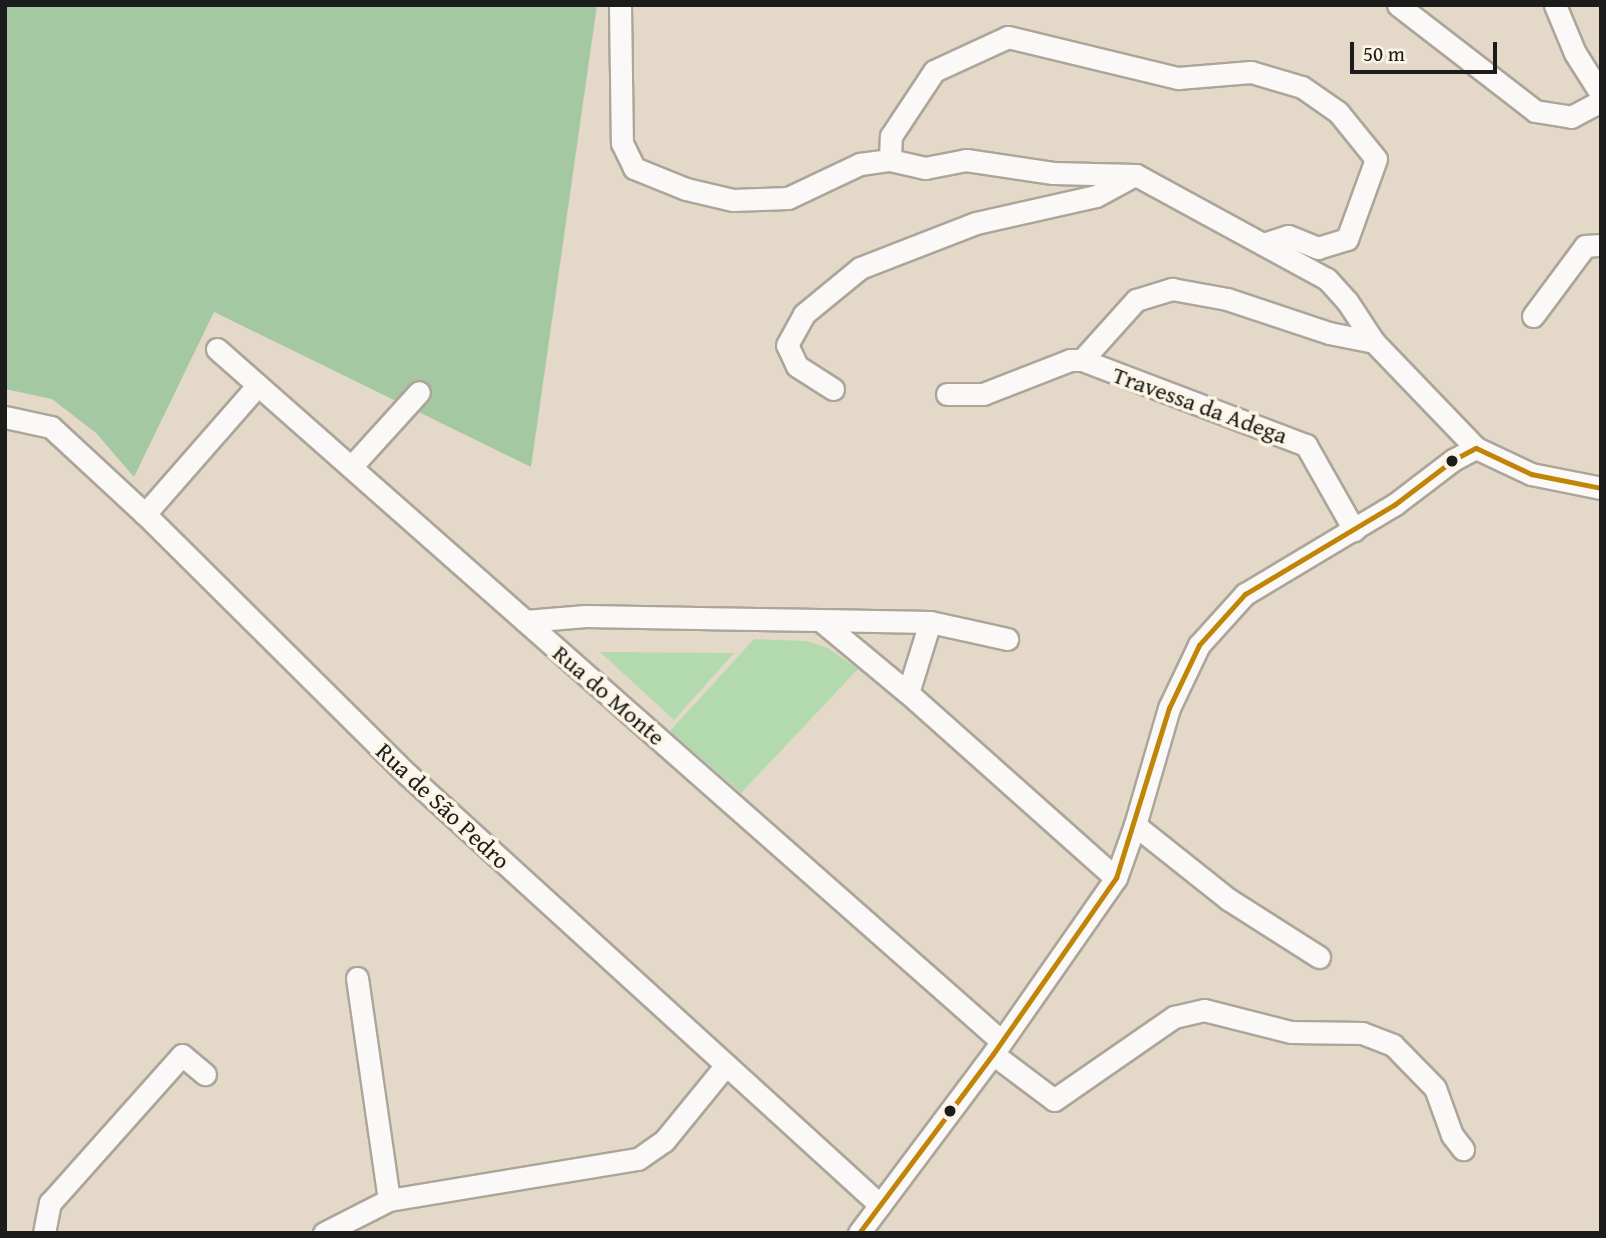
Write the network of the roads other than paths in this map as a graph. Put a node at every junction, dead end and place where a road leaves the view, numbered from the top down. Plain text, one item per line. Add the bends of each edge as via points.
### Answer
1 (620, 5) edge
2 (1398, 5) edge
3 (1555, 5) edge
4 (1601, 94) edge
5 (1601, 101) edge
6 (890, 160) junction
7 (1136, 174) junction
8 (1263, 244) junction
9 (1601, 245) edge
10 (1533, 316) dead end
11 (1374, 342) junction
12 (217, 349) dead end
13 (1082, 360) junction
14 (258, 385) junction
15 (833, 389) dead end
16 (419, 392) dead end
17 (947, 394) dead end
18 (5, 417) edge
19 (1476, 447) junction
20 (351, 467) junction
21 (1601, 488) edge
22 (145, 514) junction
23 (1354, 530) junction
24 (820, 620) junction
25 (525, 621) junction
26 (930, 622) junction
27 (1007, 639) dead end
28 (908, 693) junction
29 (1135, 825) junction
30 (1116, 878) junction
31 (1319, 957) dead end
32 (357, 978) dead end
33 (997, 1047) junction
34 (726, 1065) junction
35 (205, 1074) dead end
36 (1463, 1149) dead end
37 (389, 1200) junction
38 (880, 1205) junction
39 (862, 1232) edge
40 (44, 1233) edge
41 (324, 1233) edge

1 - 6 street via 622,143 634,168 686,190 733,200 788,198 860,164
2 - 5 street via 1535,111 1571,117
3 - 4 street via 1575,52
6 - 7 street via 925,168 967,160 1053,173
6 - 8 street via 891,136 934,71 1008,37 1178,78 1251,72 1302,88 1338,112 1376,159 1347,239 1318,248 1288,236
7 - 8 street
7 - 15 street via 1096,196 976,223 860,268 803,314 787,345 797,366
8 - 11 street via 1327,279
9 - 10 street via 1586,246
11 - 13 street, Travessa da Adega via 1329,333 1227,299 1172,289 1136,300
11 - 19 street
12 - 14 street, Rua do Monte
13 - 17 street, Travessa da Adega via 1070,360 983,394
13 - 23 street, Travessa da Adega via 1306,445
14 - 20 street, Rua do Monte
14 - 22 street
16 - 20 street
18 - 22 street, Rua de São Pedro via 51,427
19 - 21 street via 1531,474
19 - 23 street
20 - 25 street, Rua do Monte
22 - 34 street, Rua de São Pedro via 407,774
23 - 29 street via 1245,594 1199,645 1168,708
24 - 25 street via 586,615
24 - 26 street
24 - 28 street
25 - 33 street, Rua do Monte
26 - 27 street
26 - 28 street
28 - 30 street
29 - 30 street
29 - 31 street via 1228,899
30 - 33 street
32 - 37 street
33 - 36 street, Rua do Monte via 1054,1100 1174,1017 1205,1010 1291,1032 1362,1033 1393,1045 1435,1088 1452,1135
33 - 38 street
34 - 37 street via 664,1140 638,1159
34 - 38 street, Rua de São Pedro
35 - 40 street via 183,1055 50,1203
37 - 41 street
38 - 39 street

